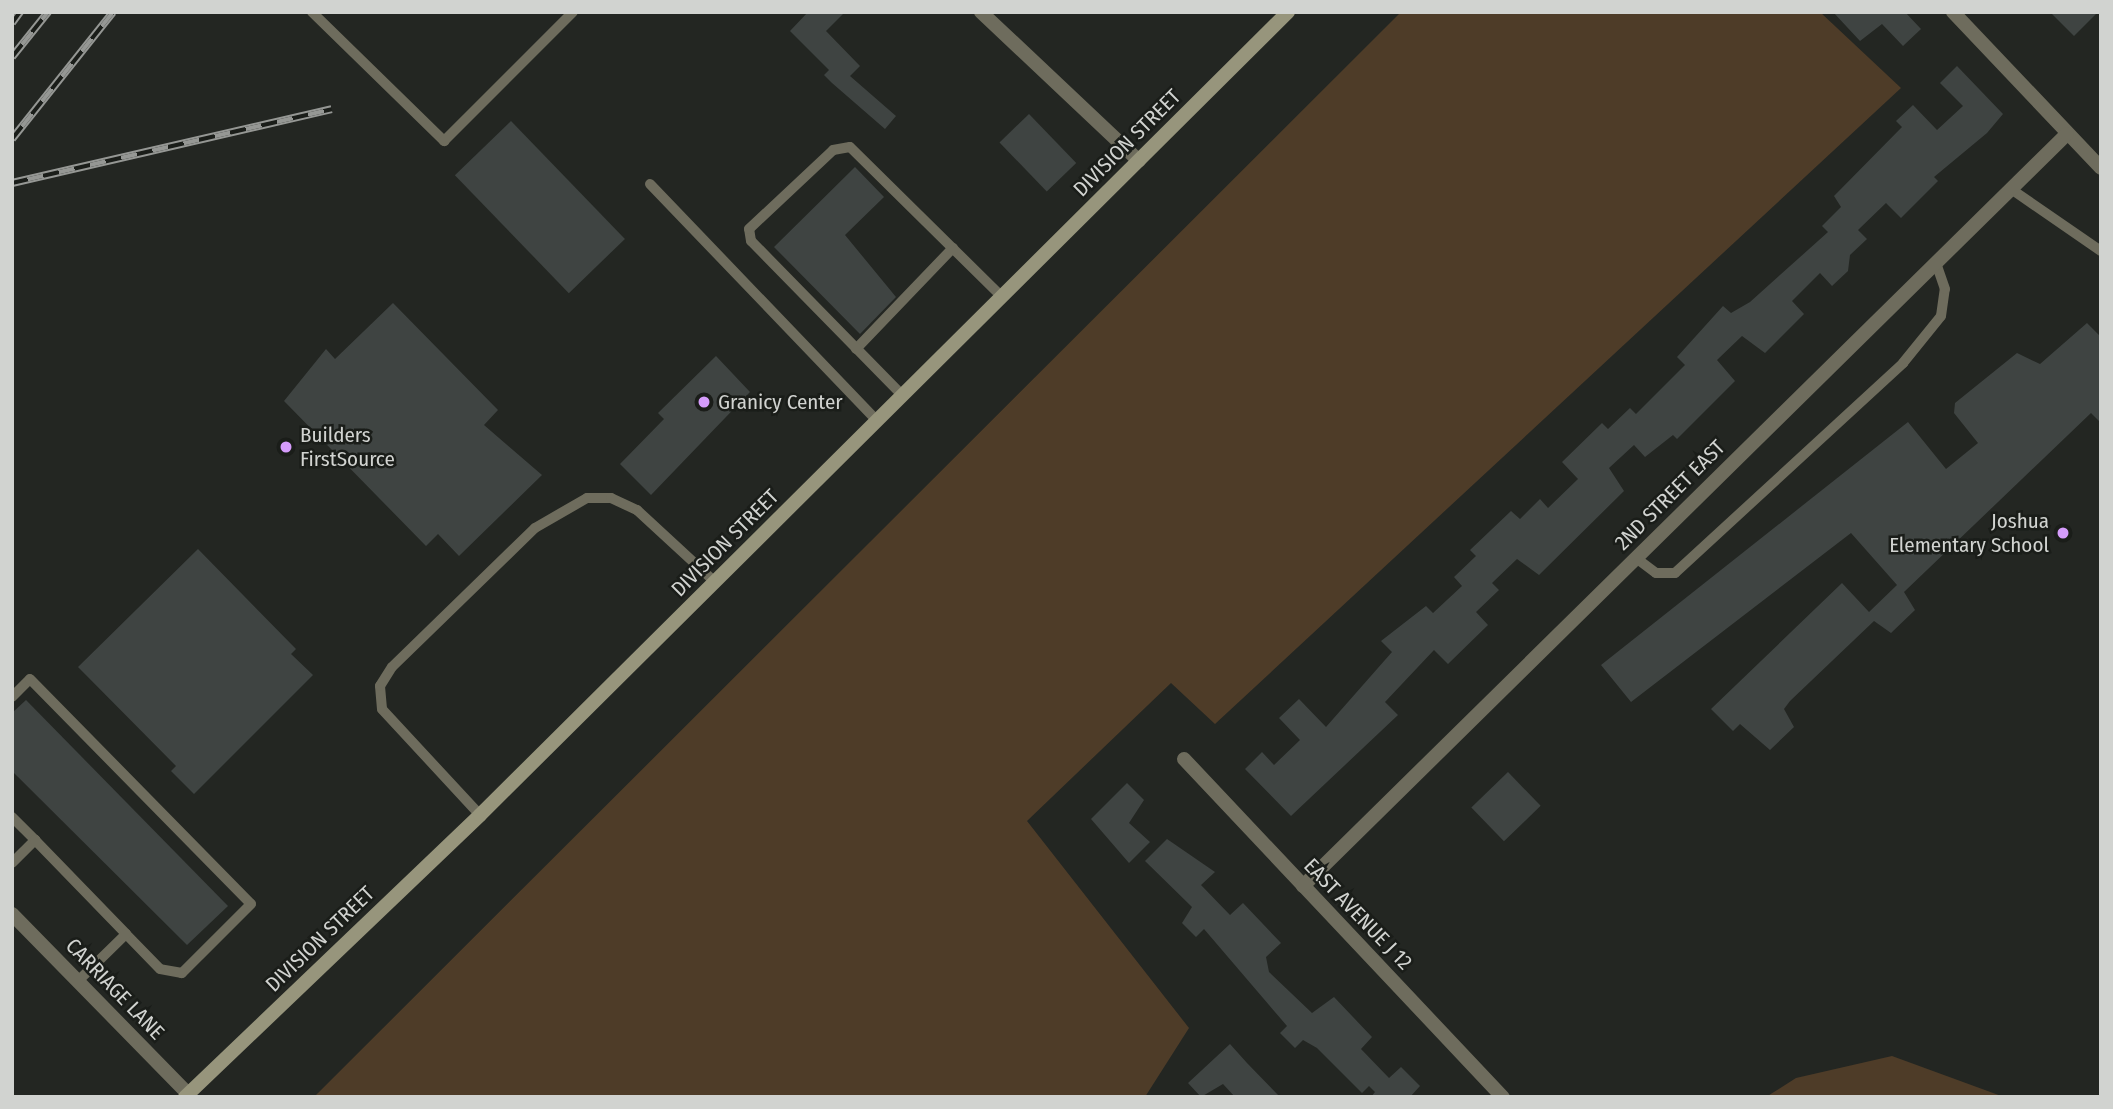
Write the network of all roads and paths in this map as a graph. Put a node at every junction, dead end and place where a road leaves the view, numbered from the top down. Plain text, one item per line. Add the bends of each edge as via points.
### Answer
1 (312, 12) edge
2 (573, 12) edge
3 (981, 12) edge
4 (1288, 12) edge
5 (1953, 12) edge
6 (2067, 134) junction
7 (1139, 161) junction
8 (2101, 168) edge
9 (650, 184) dead end
10 (2011, 189) junction
11 (953, 248) junction
12 (2101, 251) edge
13 (1936, 263) junction
14 (1002, 297) junction
15 (856, 349) junction
16 (903, 396) junction
17 (877, 421) junction
18 (1636, 558) junction
19 (715, 582) junction
20 (12, 697) edge
21 (1184, 759) dead end
22 (480, 815) junction
23 (12, 817) edge
24 (35, 840) junction
25 (12, 863) edge
26 (1303, 886) junction
27 (12, 914) edge
28 (127, 934) junction
29 (78, 981) junction
30 (186, 1096) edge
31 (1502, 1096) edge

1 - 2 lane via 444,141
3 - 7 street
4 - 7 main road, DIVISION STREET
5 - 6 street
6 - 8 street
6 - 10 street, 2ND STREET EAST
7 - 14 main road, DIVISION STREET
9 - 17 lane
10 - 12 lane
10 - 13 street, 2ND STREET EAST
11 - 14 lane
11 - 15 lane
11 - 15 lane via 850,147 833,150 749,229 751,241
13 - 18 street, 2ND STREET EAST
13 - 18 lane via 1945,289 1941,316 1903,363 1675,573 1656,573
14 - 16 main road, DIVISION STREET
15 - 16 lane
16 - 17 main road, DIVISION STREET
17 - 19 main road, DIVISION STREET
18 - 26 street, 2ND STREET EAST
19 - 22 main road, DIVISION STREET
19 - 22 lane via 637,510 611,498 587,498 535,528 392,667 380,687 382,709
20 - 28 lane via 30,679 251,904 182,973 160,969
21 - 26 street, EAST AVENUE J 12
22 - 30 main road, DIVISION STREET
23 - 24 lane
24 - 25 lane
24 - 28 lane
26 - 31 street, EAST AVENUE J 12
27 - 29 street, CARRIAGE LANE
28 - 29 lane
29 - 30 street, CARRIAGE LANE

